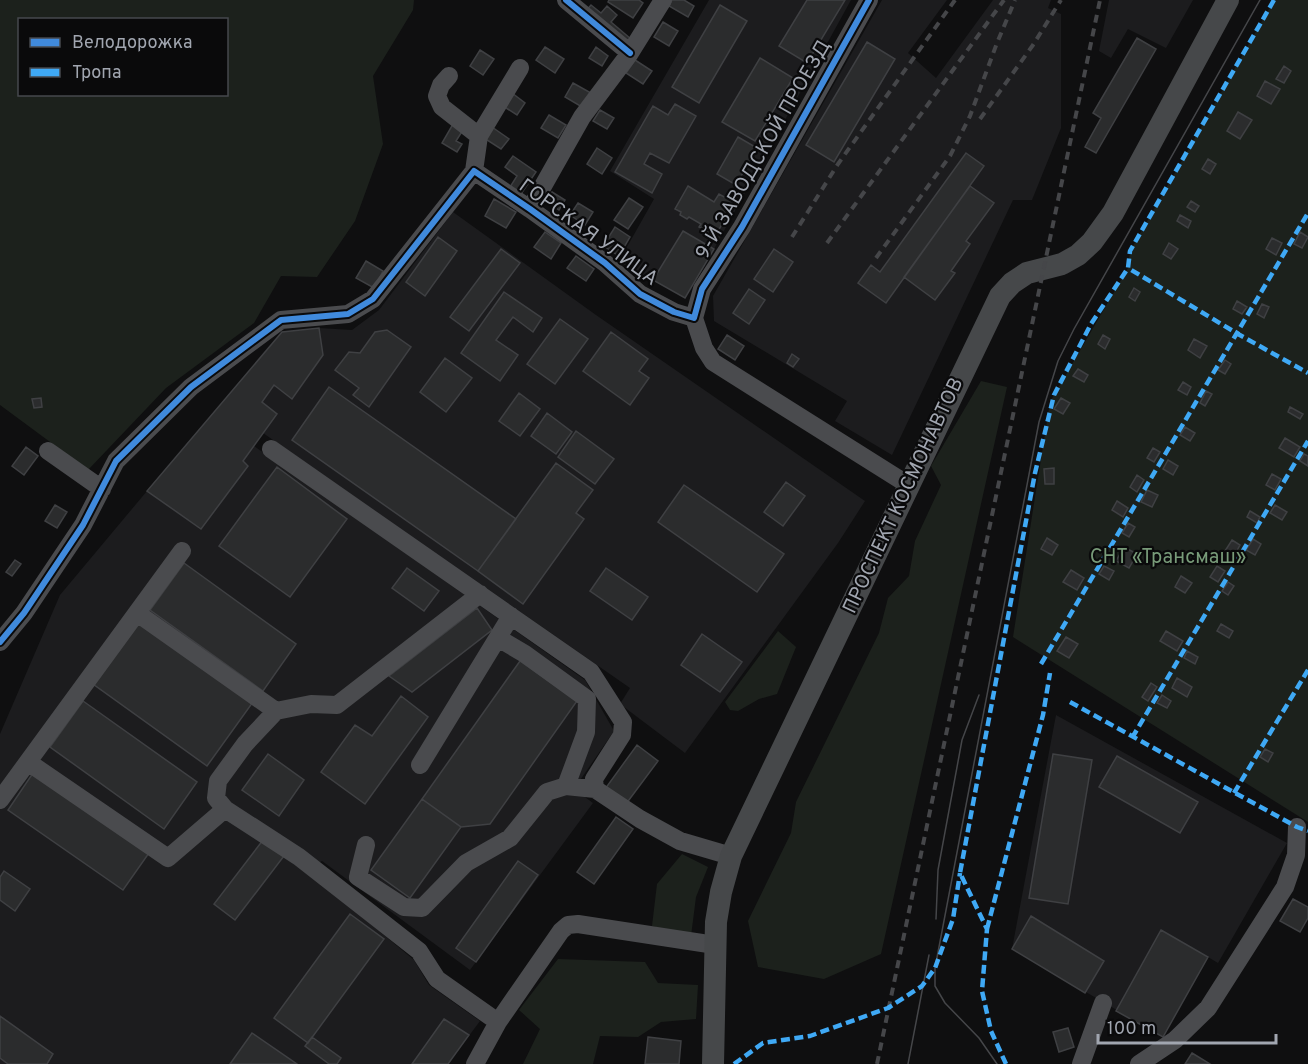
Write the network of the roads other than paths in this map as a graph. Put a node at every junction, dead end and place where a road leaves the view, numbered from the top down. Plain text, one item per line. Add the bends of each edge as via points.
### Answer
1 (566, 0) edge
2 (663, 0) edge
3 (869, 0) edge
4 (1228, 0) edge
5 (630, 54) junction
6 (520, 68) dead end
7 (449, 76) dead end
8 (478, 136) junction
9 (474, 171) junction
10 (531, 209) junction
11 (694, 318) junction
12 (271, 449) dead end
13 (48, 451) dead end
14 (910, 486) junction
15 (102, 489) junction
16 (182, 551) dead end
17 (480, 594) junction
18 (137, 613) junction
19 (511, 616) junction
20 (498, 638) junction
21 (0, 642) edge
22 (276, 711) junction
23 (28, 762) junction
24 (420, 765) dead end
25 (566, 786) junction
26 (595, 789) junction
27 (0, 800) edge
28 (225, 809) junction
29 (1297, 828) dead end
30 (366, 845) dead end
31 (731, 856) junction
32 (715, 945) junction
33 (1103, 1003) dead end
34 (498, 1022) junction
35 (475, 1064) edge
36 (713, 1064) edge
37 (1081, 1064) edge
38 (1139, 1064) edge

1 - 5 street
2 - 5 street, ГОРСКАЯ УЛИЦА
3 - 11 street, 9-Й ЗАВОДСКОЙ ПРОЕЗД via 742,227 702,289
4 - 14 main road, ПРОСПЕКТ КОСМОНАВТОВ via 1113,213 1092,242 1062,264 1027,273 1000,296
5 - 10 street, ГОРСКАЯ УЛИЦА via 582,117
6 - 8 street
7 - 8 street via 437,96 442,107
8 - 9 street
9 - 10 street, ГОРСКАЯ УЛИЦА
9 - 15 street via 373,299 348,314 281,320 191,387 116,461
10 - 11 street, ГОРСКАЯ УЛИЦА via 640,294
11 - 14 street via 713,362
12 - 17 street
13 - 15 street
14 - 31 main road, ПРОСПЕКТ КОСМОНАВТОВ
15 - 21 street via 83,525
16 - 18 street
17 - 19 street
17 - 22 street via 337,705 311,704
18 - 22 street
18 - 23 street
19 - 20 street
19 - 26 street via 591,672 623,722 622,735 594,779
20 - 24 street
20 - 25 street via 587,699 586,732
22 - 28 street via 218,781 216,798
23 - 27 street
23 - 28 street via 168,858
25 - 26 street
25 - 30 street via 547,792 510,838 466,863 422,908 404,907 358,877
26 - 31 street via 680,841
28 - 34 street via 299,857 419,951 437,979
29 - 38 street via 1296,855 1285,887 1208,1008 1175,1040
31 - 32 main road, ПРОСПЕКТ КОСМОНАВТОВ via 721,892
32 - 34 street via 568,925
32 - 36 main road, ПРОСПЕКТ КОСМОНАВТОВ
33 - 37 street
34 - 35 street

